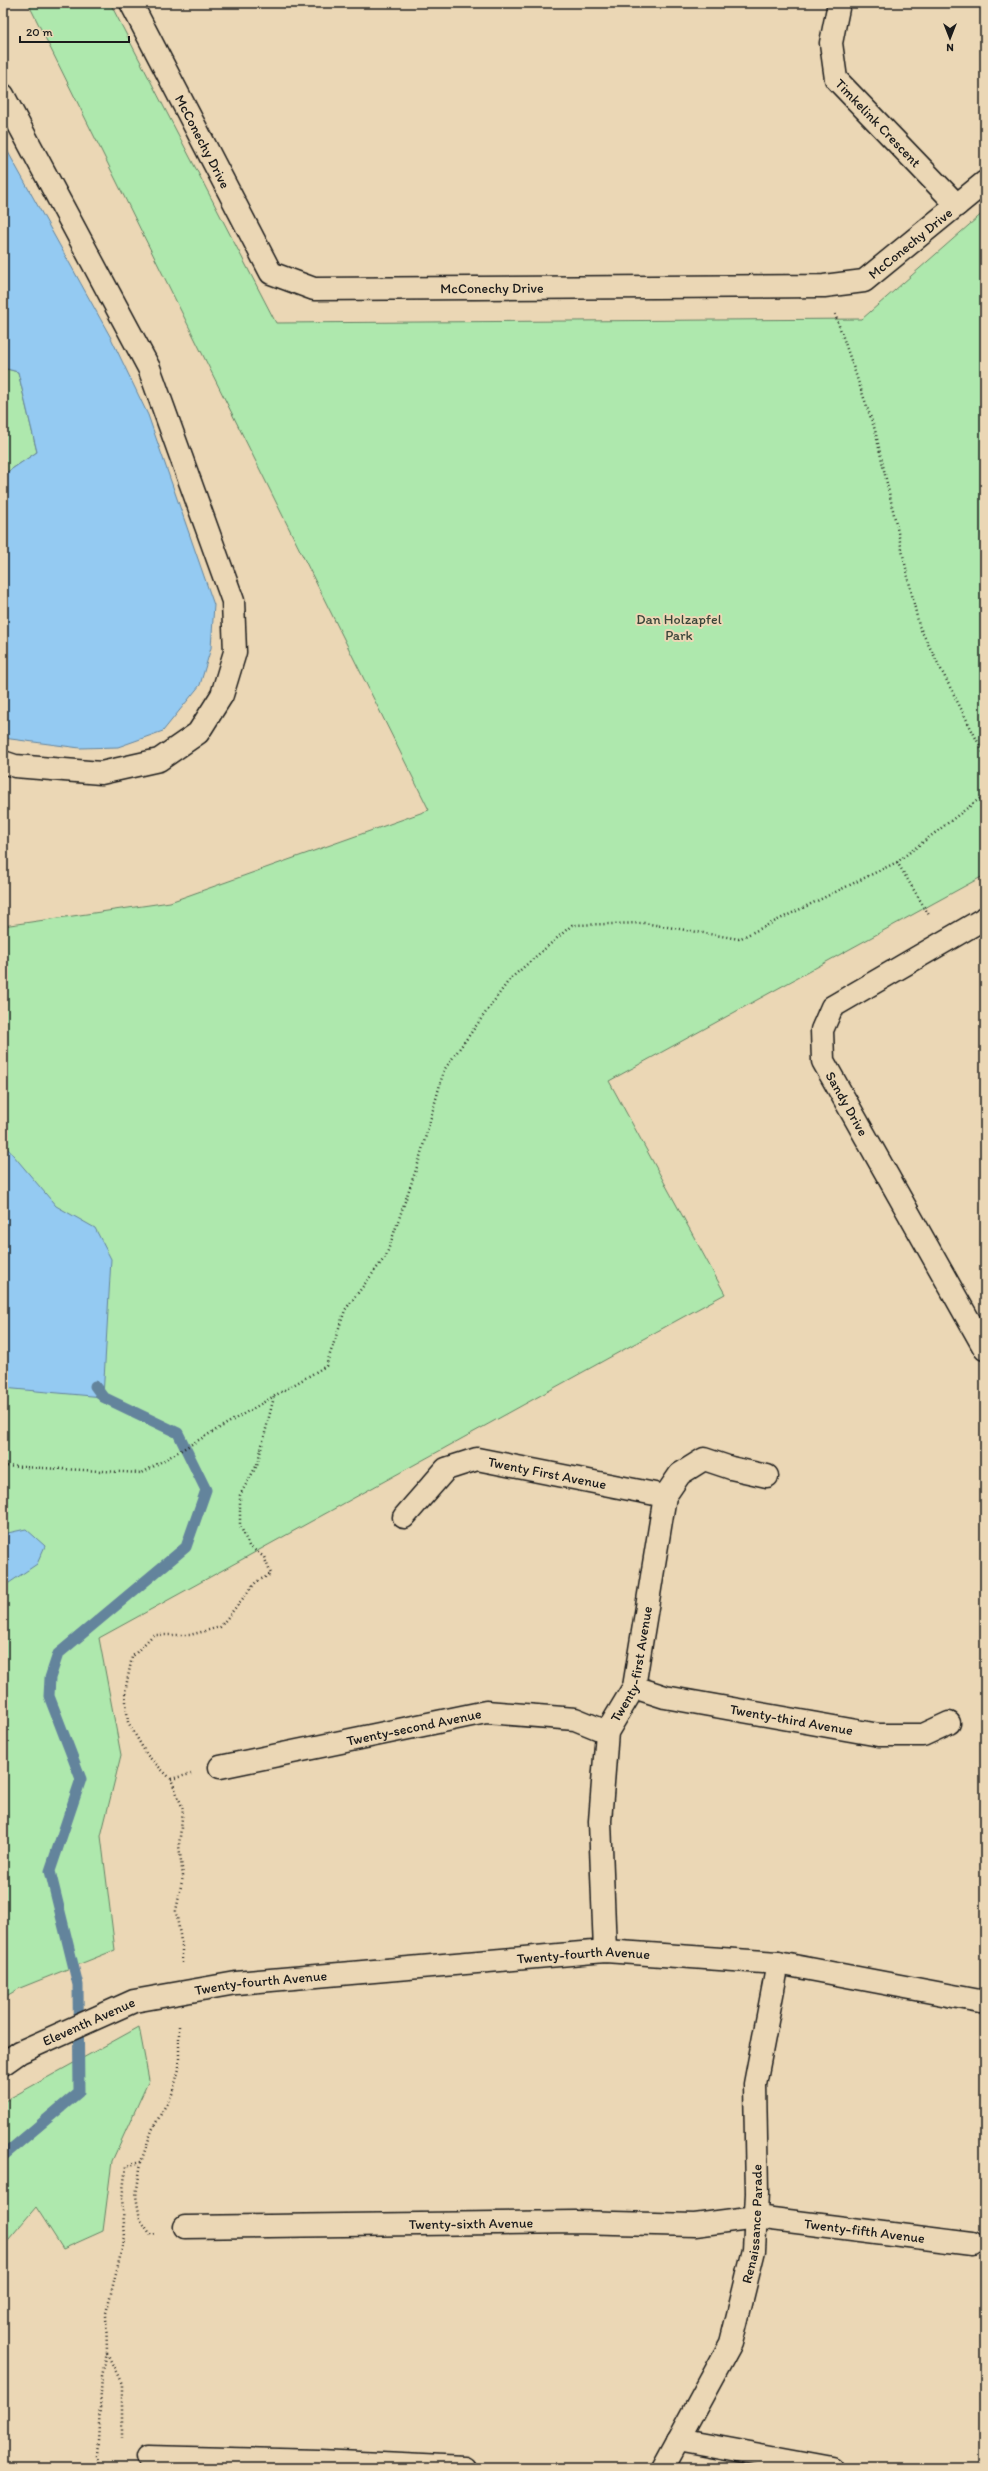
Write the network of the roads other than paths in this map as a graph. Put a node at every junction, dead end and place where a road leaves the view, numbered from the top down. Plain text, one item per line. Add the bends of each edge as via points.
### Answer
1 (131, 3) edge
2 (839, 3) edge
3 (3, 95) edge
4 (985, 182) edge
5 (958, 205) junction
6 (3, 762) edge
7 (985, 918) edge
8 (985, 1349) edge
9 (767, 1476) dead end
10 (665, 1496) junction
11 (404, 1518) dead end
12 (634, 1687) junction
13 (949, 1723) dead end
14 (607, 1732) junction
15 (220, 1767) dead end
16 (605, 1951) junction
17 (778, 1963) junction
18 (180, 1992) joint
19 (985, 2002) edge
20 (3, 2064) edge
21 (756, 2217) junction
22 (185, 2227) road end
23 (972, 2244) dead end
24 (678, 2440) junction
25 (147, 2457) road end
26 (464, 2468) edge
27 (663, 2468) edge
28 (831, 2468) edge

1 - 5 street, McConechy Drive via 271,273 314,288 824,286 864,281
2 - 5 street, Timkelink Crescent via 831,43 836,79
3 - 6 street via 149,368 233,602 235,652 222,695 198,733 159,760 101,773 15,766
4 - 5 street, McConechy Drive
7 - 8 street, Sandy Drive via 832,1006 822,1030 823,1061
9 - 10 street, Twenty-first Avenue via 704,1459 680,1474
10 - 11 street, Twenty First Avenue via 476,1459 446,1469
10 - 12 street, Twenty-first Avenue
12 - 13 street, Twenty-third Avenue via 665,1697 879,1735 923,1735
12 - 14 street, Twenty-first Avenue
14 - 15 street, Twenty-second Avenue via 575,1719 486,1712
14 - 16 street, Twenty-first Avenue via 600,1821
16 - 17 street, Twenty-fourth Avenue
16 - 18 street, Twenty-fourth Avenue via 236,1983
17 - 19 street, Twenty-fourth Avenue
17 - 21 street, Renaissance Parade via 755,2084
18 - 20 street, Eleventh Avenue via 134,2001 20,2052
21 - 22 street, Twenty-sixth Avenue via 695,2225 575,2222
21 - 23 street, Twenty-fifth Avenue
21 - 24 street, Renaissance Parade via 754,2250 731,2343
24 - 27 street, Renaissance Parade
24 - 28 street
25 - 26 street via 319,2460

